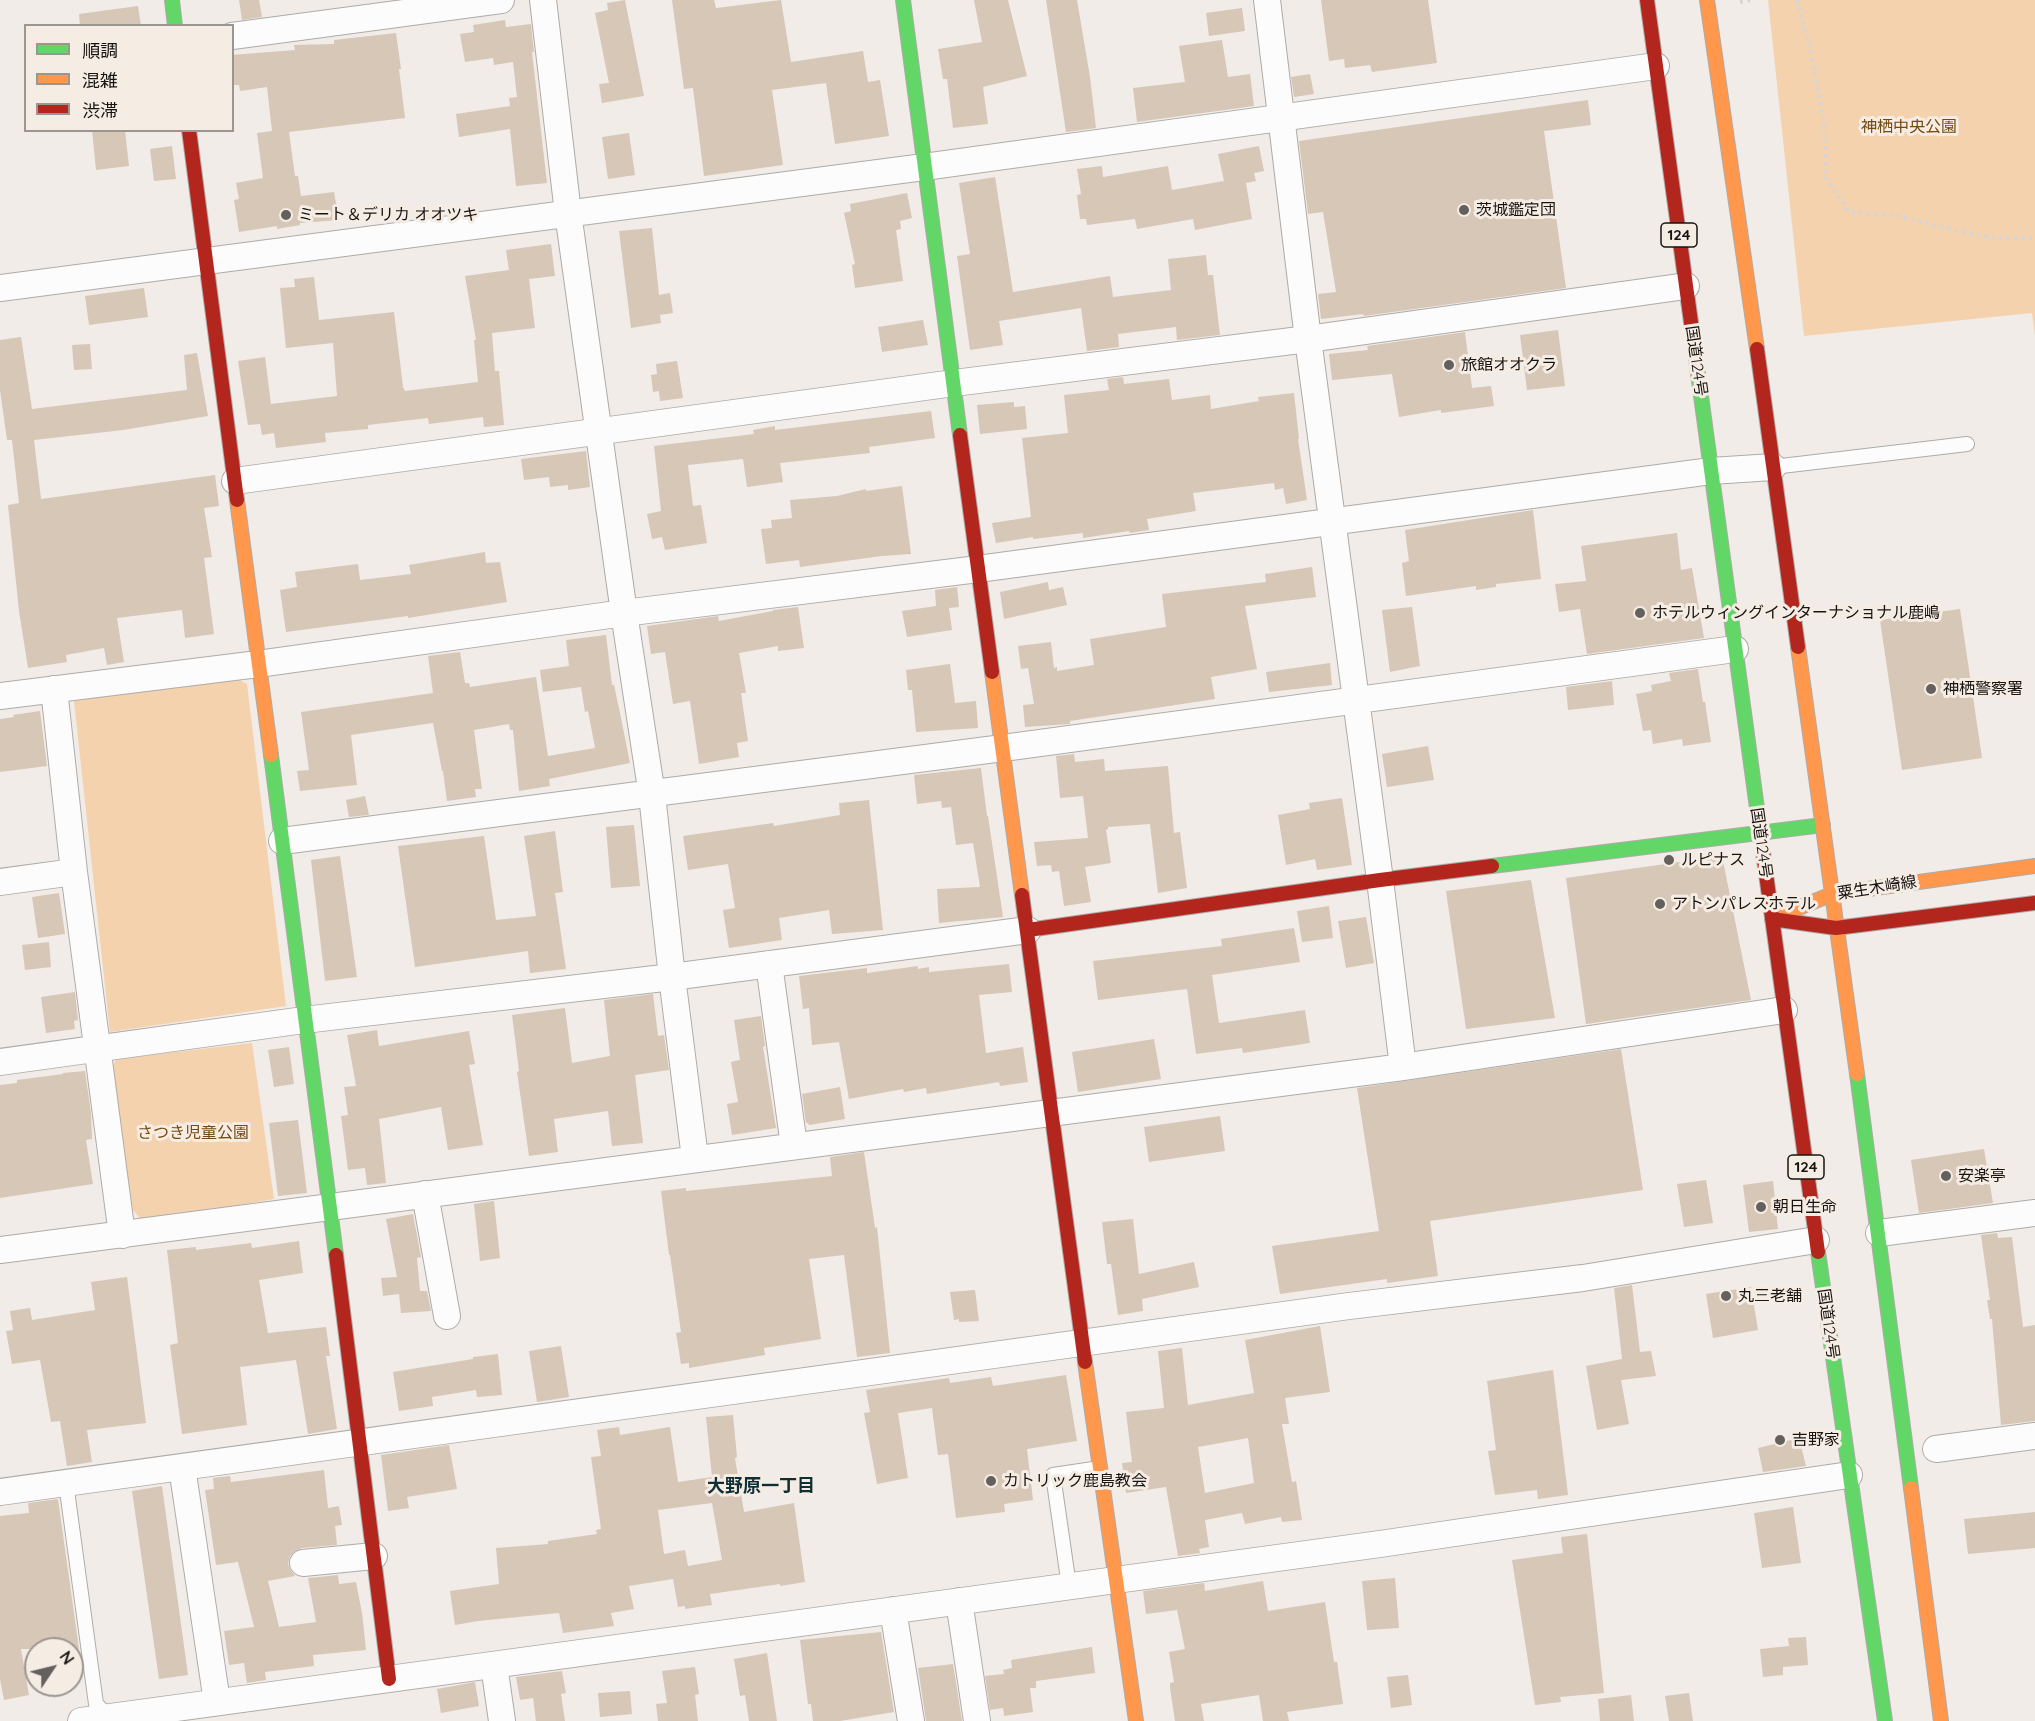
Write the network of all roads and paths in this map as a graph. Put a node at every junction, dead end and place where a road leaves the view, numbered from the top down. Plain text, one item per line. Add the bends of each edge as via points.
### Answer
1 (172, 0) edge
2 (501, 0) edge
3 (543, 0) edge
4 (903, 0) edge
5 (1267, 0) edge
6 (1647, 0) edge
7 (1707, 0) edge
8 (1750, 0) edge
9 (1797, 0) edge
10 (1740, 2) dead end
11 (175, 24) edge
12 (234, 36) edge
13 (1656, 66) junction
14 (1280, 118) junction
15 (189, 132) edge
16 (924, 167) junction
17 (568, 213) junction
18 (2035, 238) edge
19 (206, 260) junction
20 (1686, 286) junction
21 (0, 288) edge
22 (1308, 339) junction
23 (954, 383) junction
24 (599, 432) junction
25 (1967, 444) dead end
26 (1773, 467) junction
27 (1711, 471) junction
28 (235, 481) junction
29 (1332, 522) junction
30 (978, 569) junction
31 (624, 613) junction
32 (1735, 650) junction
33 (258, 664) junction
34 (54, 689) junction
35 (0, 696) edge
36 (1357, 702) junction
37 (1003, 748) junction
38 (652, 795) junction
39 (1823, 825) junction
40 (1760, 833) junction
41 (282, 841) junction
42 (2035, 866) edge
43 (74, 872) junction
44 (1380, 880) junction
45 (0, 882) edge
46 (1832, 894) junction
47 (2035, 903) edge
48 (1772, 919) junction
49 (1836, 928) junction
50 (1028, 930) junction
51 (769, 964) junction
52 (672, 977) junction
53 (1784, 1010) junction
54 (304, 1020) junction
55 (96, 1048) junction
56 (0, 1062) edge
57 (1403, 1067) junction
58 (1052, 1113) junction
59 (794, 1146) junction
60 (695, 1158) junction
61 (425, 1194) junction
62 (330, 1206) junction
63 (2035, 1213) edge
64 (1879, 1233) junction
65 (122, 1235) junction
66 (1816, 1240) junction
67 (0, 1250) edge
68 (447, 1316) dead end
69 (1082, 1344) junction
70 (2035, 1436) edge
71 (361, 1443) junction
72 (1936, 1449) dead end
73 (182, 1467) junction
74 (1100, 1468) junction
75 (1849, 1476) junction
76 (66, 1484) junction
77 (0, 1492) edge
78 (374, 1556) junction
79 (303, 1563) dead end
80 (1117, 1580) junction
81 (1069, 1586) junction
82 (959, 1601) junction
83 (893, 1610) junction
84 (494, 1665) junction
85 (389, 1679) junction
86 (217, 1702) junction
87 (109, 1719) edge
88 (81, 1721) edge
89 (502, 1721) edge
90 (911, 1721) edge
91 (977, 1721) edge
92 (1137, 1721) edge
93 (1886, 1721) edge
94 (1941, 1721) edge

1 - 11 main road
2 - 12 street
3 - 17 street
4 - 16 main road
5 - 14 street
6 - 13 main road, 国道124号 / 124
7 - 26 main road
8 - 10 path
9 - 18 path via 1824,122 1826,178 1849,212 1899,216 1996,238
13 - 14 street
13 - 20 main road, 国道124号 / 124
14 - 16 street
14 - 22 street
15 - 19 main road
16 - 17 street
16 - 23 main road
17 - 19 street
17 - 24 street
19 - 21 street
19 - 28 main road
20 - 22 street
20 - 27 main road, 国道124号 / 124
22 - 23 street
22 - 29 street
23 - 24 street
23 - 30 main road
24 - 28 street
24 - 31 street
25 - 26 lane
26 - 27 street
26 - 39 main road
27 - 29 street
27 - 32 main road, 国道124号 / 124
28 - 33 main road
29 - 30 street
29 - 36 street
30 - 31 street
30 - 37 main road
31 - 33 street
31 - 38 street
32 - 36 street
32 - 40 main road, 国道124号 / 124
33 - 34 street
33 - 41 main road
34 - 35 street
34 - 43 street
36 - 37 street
36 - 44 street
37 - 38 street
37 - 50 main road
38 - 41 street
38 - 52 street
39 - 40 main road
39 - 46 main road
40 - 44 main road
40 - 48 main road, 国道124号 / 124
41 - 54 main road
42 - 46 main road, 粟生木崎線
43 - 45 street
43 - 55 street
44 - 50 main road
44 - 57 street
46 - 48 main road, 粟生木崎線
46 - 49 main road
47 - 49 main road, 粟生木崎線
48 - 49 main road, 粟生木崎線
48 - 53 main road, 国道124号 / 124
49 - 64 main road
50 - 51 street
50 - 58 main road
51 - 52 street
51 - 59 street
52 - 54 street
52 - 60 street
53 - 57 street
53 - 66 main road, 国道124号 / 124
54 - 55 street
54 - 62 main road
55 - 56 street
55 - 65 street
57 - 58 street
58 - 59 street
58 - 69 main road
59 - 60 street
60 - 61 street
61 - 62 street
61 - 68 street
62 - 65 street
62 - 71 main road
63 - 64 street
64 - 94 main road
65 - 67 street
66 - 69 street via 1583,1278
66 - 75 main road, 国道124号 / 124
69 - 71 street
69 - 74 main road
70 - 72 street
71 - 73 street
71 - 78 main road
73 - 76 street
73 - 86 street
74 - 80 main road
74 - 81 lane via 1053,1475
75 - 80 street
75 - 93 main road, 国道124号 / 124
76 - 77 street
76 - 87 lane via 96,1704
78 - 79 street
78 - 85 main road
80 - 81 street
80 - 92 main road
81 - 82 street
82 - 83 street
82 - 91 street
83 - 84 street
83 - 90 street
84 - 85 street
84 - 89 street
85 - 86 street
86 - 87 street
87 - 88 street

